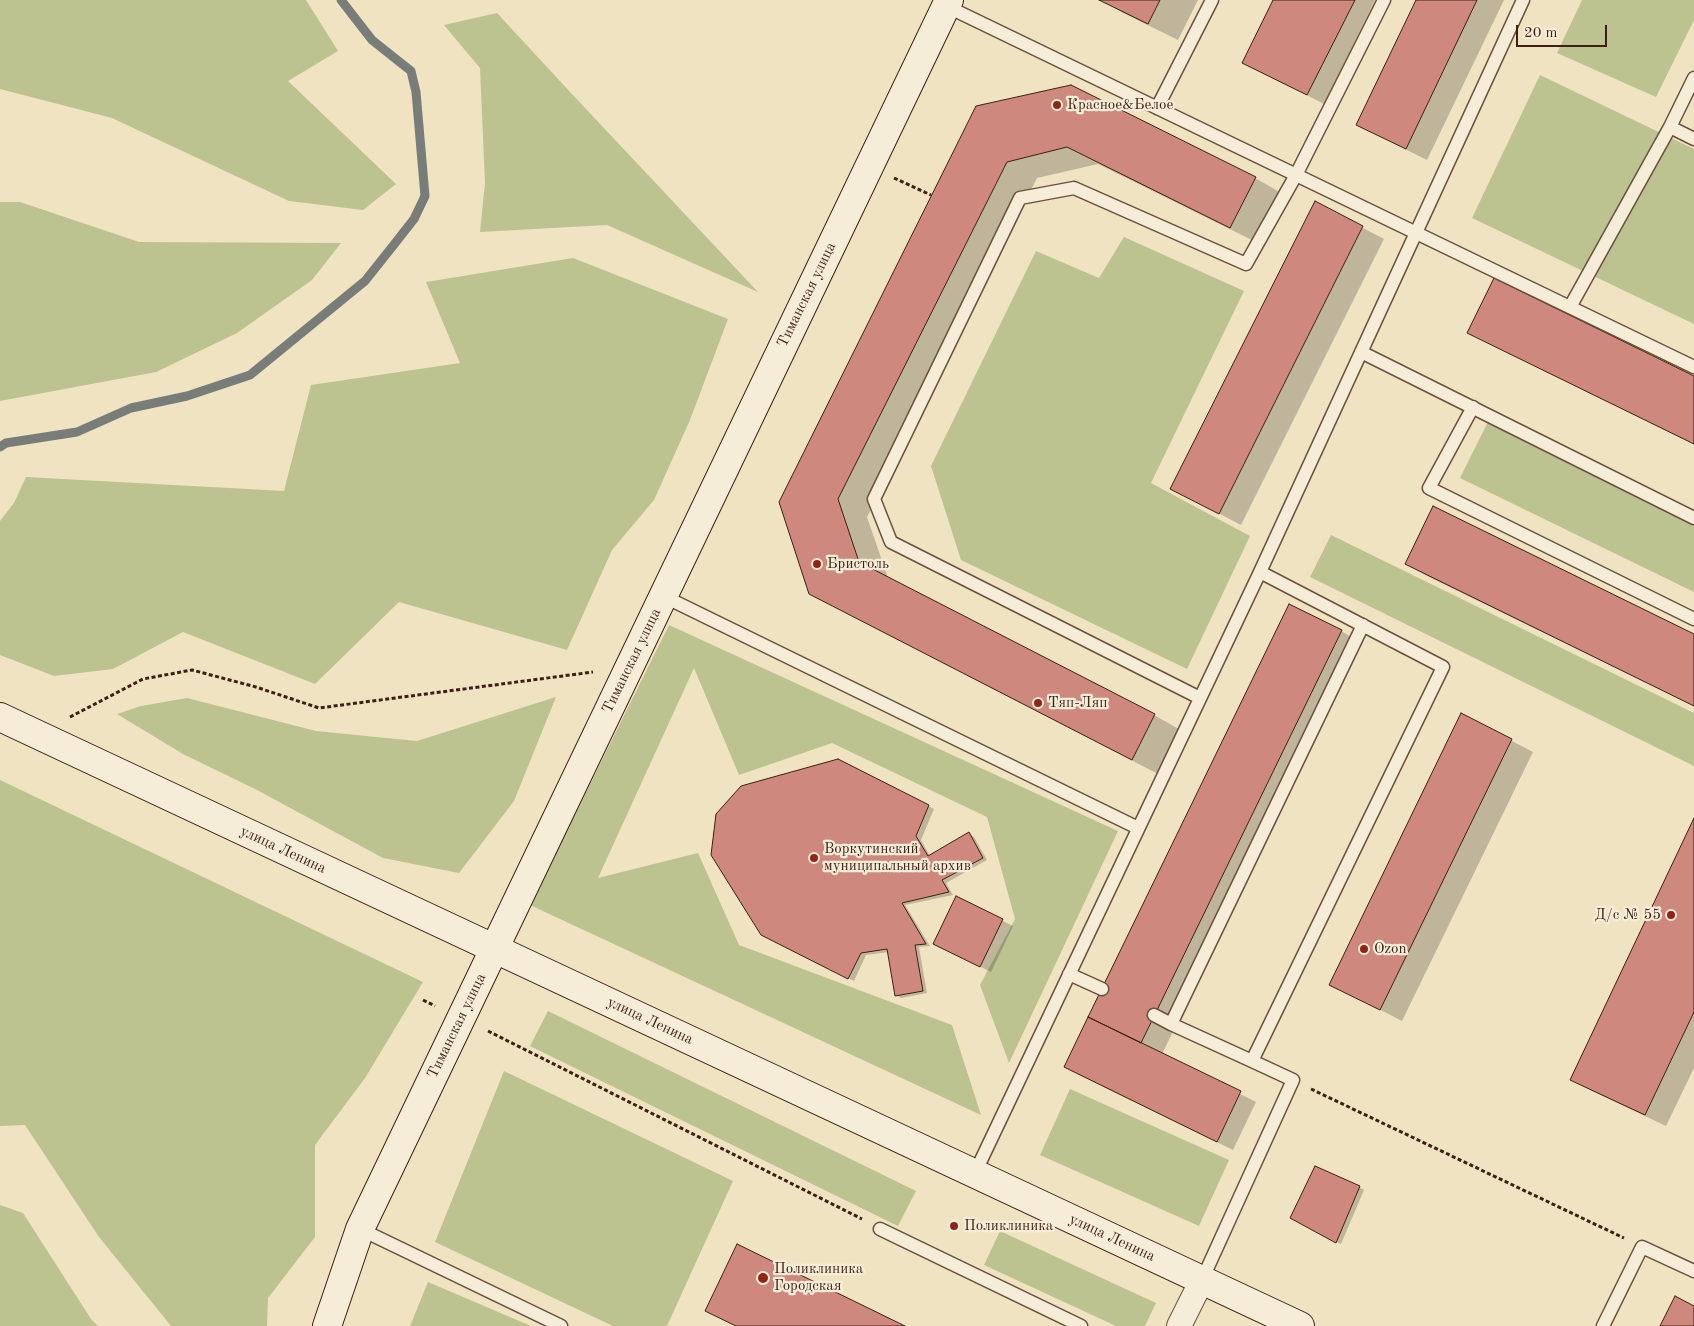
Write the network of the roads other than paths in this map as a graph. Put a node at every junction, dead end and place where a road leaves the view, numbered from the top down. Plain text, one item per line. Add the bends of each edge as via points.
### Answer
1 (1212, 0) edge
2 (1384, 0) edge
3 (1523, 0) edge
4 (947, 3) edge
5 (1694, 78) edge
6 (1157, 108) junction
7 (1670, 127) junction
8 (1694, 139) edge
9 (1296, 175) junction
10 (1416, 233) junction
11 (1570, 307) junction
12 (1361, 352) junction
13 (1694, 367) edge
14 (1474, 407) junction
15 (1694, 518) edge
16 (1260, 572) junction
17 (663, 596) junction
18 (1694, 620) edge
19 (1363, 625) junction
20 (1200, 698) junction
21 (0, 717) edge
22 (1138, 828) junction
23 (494, 948) junction
24 (1069, 974) junction
25 (1102, 989) dead end
26 (1154, 1015) dead end
27 (1171, 1024) junction
28 (1252, 1061) junction
29 (974, 1173) junction
30 (360, 1229) junction
31 (880, 1229) road end
32 (1694, 1271) edge
33 (1202, 1280) junction
34 (327, 1326) edge
35 (561, 1326) edge
36 (1081, 1326) edge
37 (1179, 1326) edge
38 (1300, 1326) edge
39 (1603, 1326) edge

1 - 6 lane
2 - 9 lane
3 - 10 lane
4 - 6 lane
4 - 17 street, Тиманская улица
5 - 7 lane
6 - 9 lane
7 - 8 lane
7 - 11 lane
9 - 10 lane
9 - 20 lane via 1246,264 1074,188 1020,198 874,499 891,542
10 - 11 lane
10 - 12 lane
11 - 13 lane
12 - 14 lane
12 - 16 lane
14 - 15 lane
14 - 18 lane via 1429,488
16 - 19 lane
16 - 20 lane
17 - 22 lane
17 - 23 street, Тиманская улица
19 - 27 lane
19 - 28 lane via 1443,667
20 - 22 lane
21 - 23 street, улица Ленина
22 - 24 lane
23 - 29 street, улица Ленина
23 - 30 street, Тиманская улица
24 - 25 lane
24 - 29 lane
26 - 27 lane
27 - 28 lane
28 - 33 lane via 1293,1080
29 - 33 street, улица Ленина
30 - 34 street, Тиманская улица
30 - 35 lane
31 - 36 lane
32 - 39 lane via 1642,1247
33 - 37 street
33 - 38 street, улица Ленина

